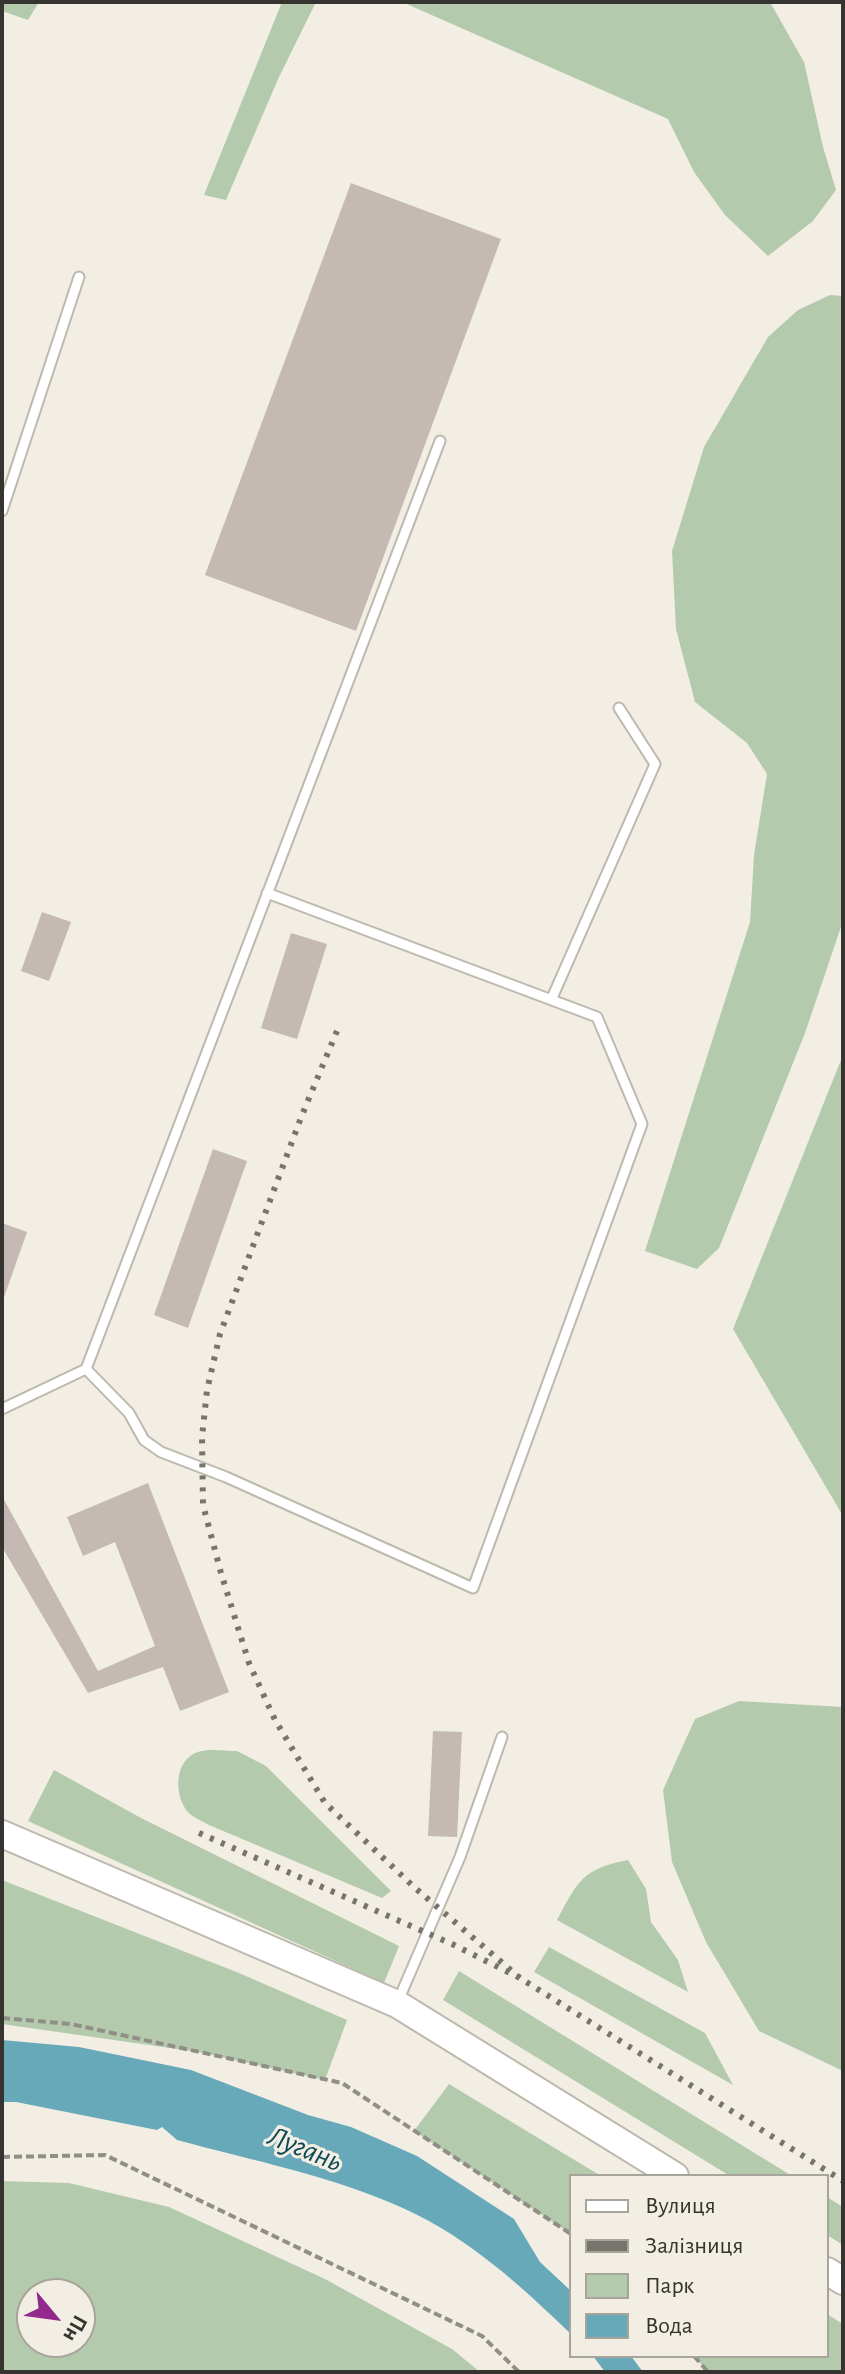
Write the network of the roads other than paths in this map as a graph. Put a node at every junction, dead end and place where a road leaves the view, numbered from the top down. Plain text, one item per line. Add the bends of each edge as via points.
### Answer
1 (79, 277) dead end
2 (440, 441) dead end
3 (2, 511) edge
4 (619, 708) dead end
5 (267, 893) junction
6 (552, 998) junction
7 (86, 1369) junction
8 (2, 1409) edge
9 (502, 1737) dead end
10 (2, 1834) edge
11 (397, 2004) junction
12 (672, 2174) edge

1 - 3 lane
2 - 5 lane
4 - 6 lane via 655,764
5 - 6 lane
5 - 7 lane
6 - 7 lane via 597,1017 642,1124 473,1588 161,1452 144,1440 129,1413
7 - 8 lane
9 - 11 lane via 460,1857
10 - 11 street
11 - 12 street

